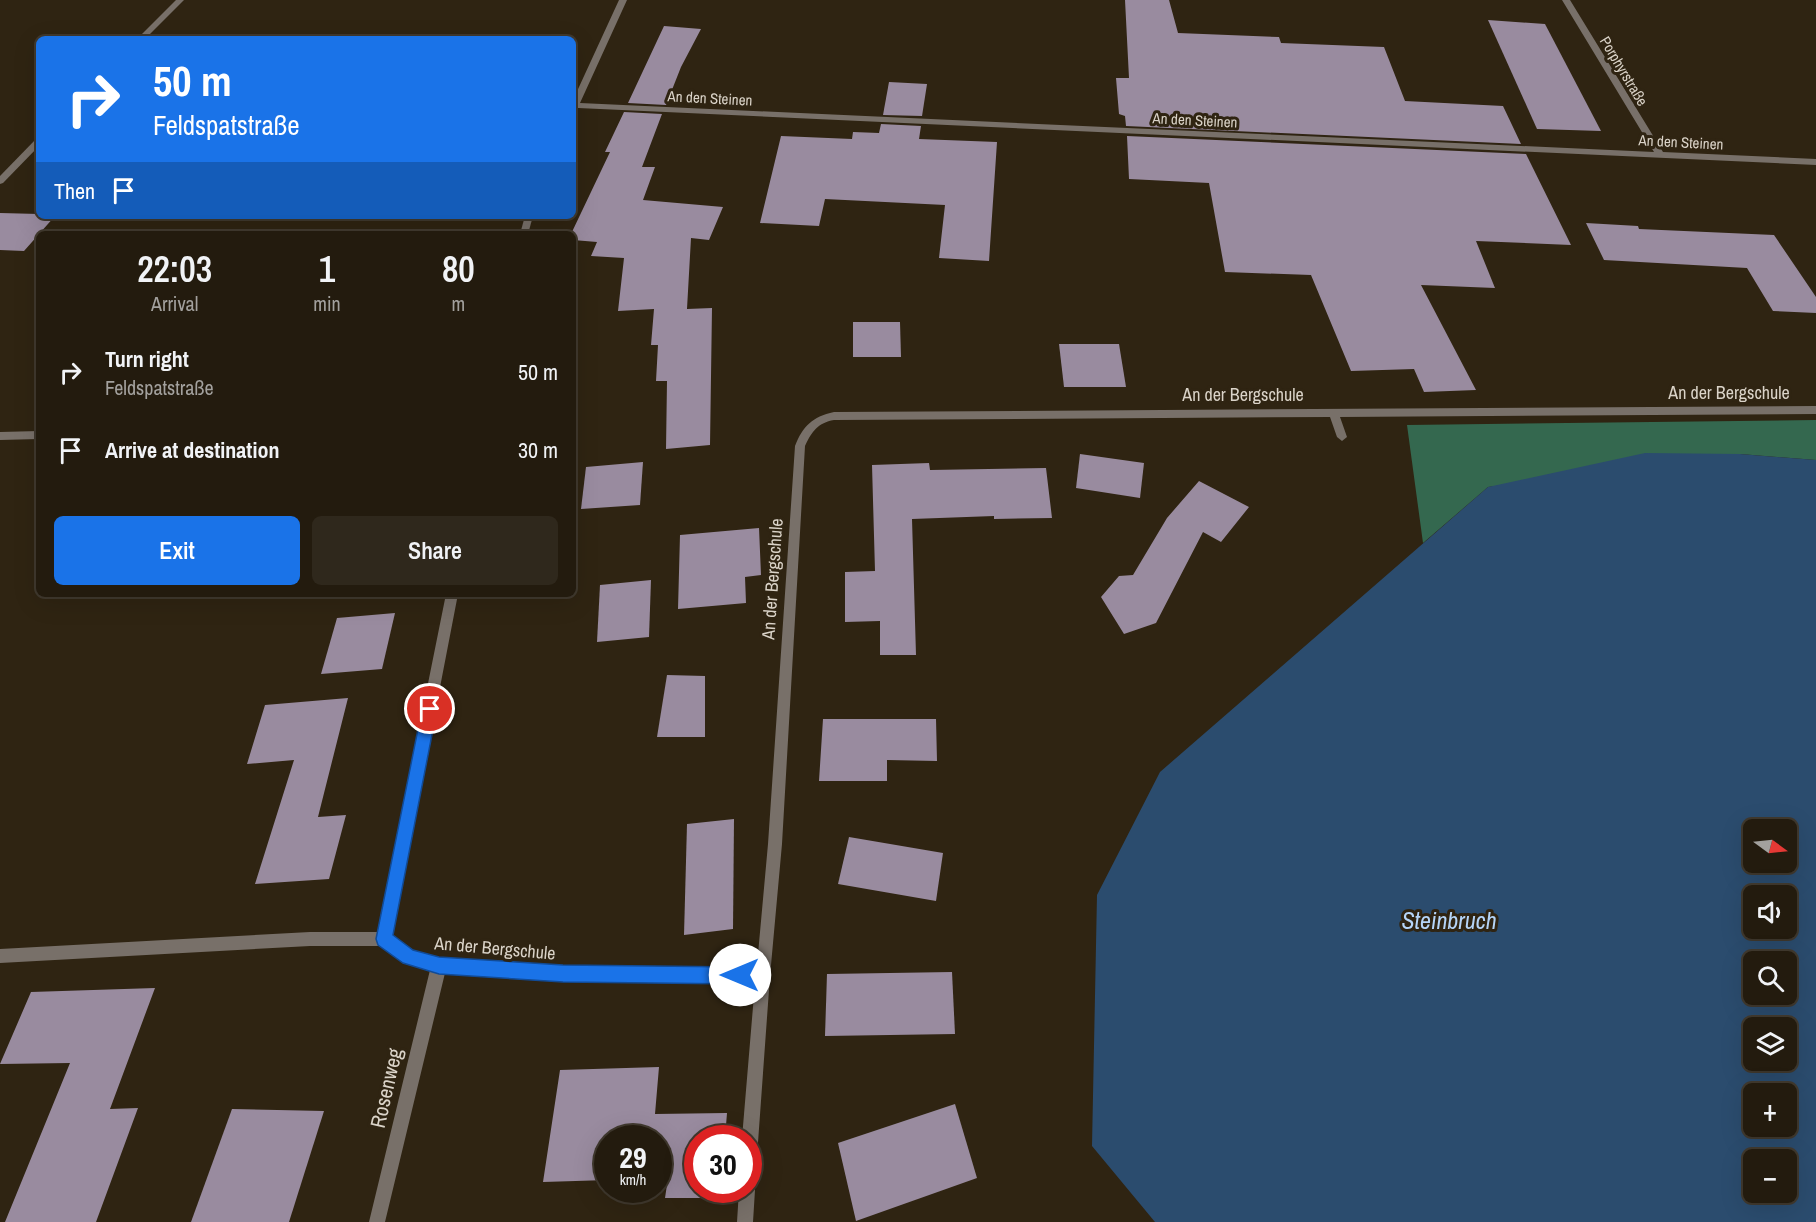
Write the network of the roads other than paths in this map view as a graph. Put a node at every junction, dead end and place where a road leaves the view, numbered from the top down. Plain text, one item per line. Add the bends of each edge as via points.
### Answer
1 (180, 0) edge
2 (623, 0) edge
3 (1566, 0) edge
4 (144, 36) edge
5 (576, 102) edge
6 (576, 106) edge
7 (36, 144) edge
8 (1660, 155) junction
9 (1816, 162) edge
10 (0, 181) edge
11 (1816, 411) edge
12 (1334, 413) junction
13 (36, 435) edge
14 (0, 436) edge
15 (1342, 438) dead end
16 (451, 597) edge
17 (384, 939) junction
18 (0, 956) edge
19 (439, 965) junction
20 (763, 976) junction
21 (751, 1125) edge
22 (746, 1203) edge
23 (377, 1222) edge
24 (745, 1222) edge

1 - 4 street
2 - 5 street
3 - 8 street, Porphyrstraße
6 - 8 street, An den Steinen
7 - 10 street
8 - 9 street, An den Steinen
11 - 12 street, An der Bergschule
12 - 15 street
12 - 20 street, An der Bergschule via 834,416 818,419 806,430 800,446
13 - 14 street
16 - 17 street
17 - 18 street via 310,939
17 - 19 street, An der Bergschule via 409,957
19 - 20 street, An der Bergschule via 563,974
19 - 23 street, Rosenweg
20 - 21 street
22 - 24 street

